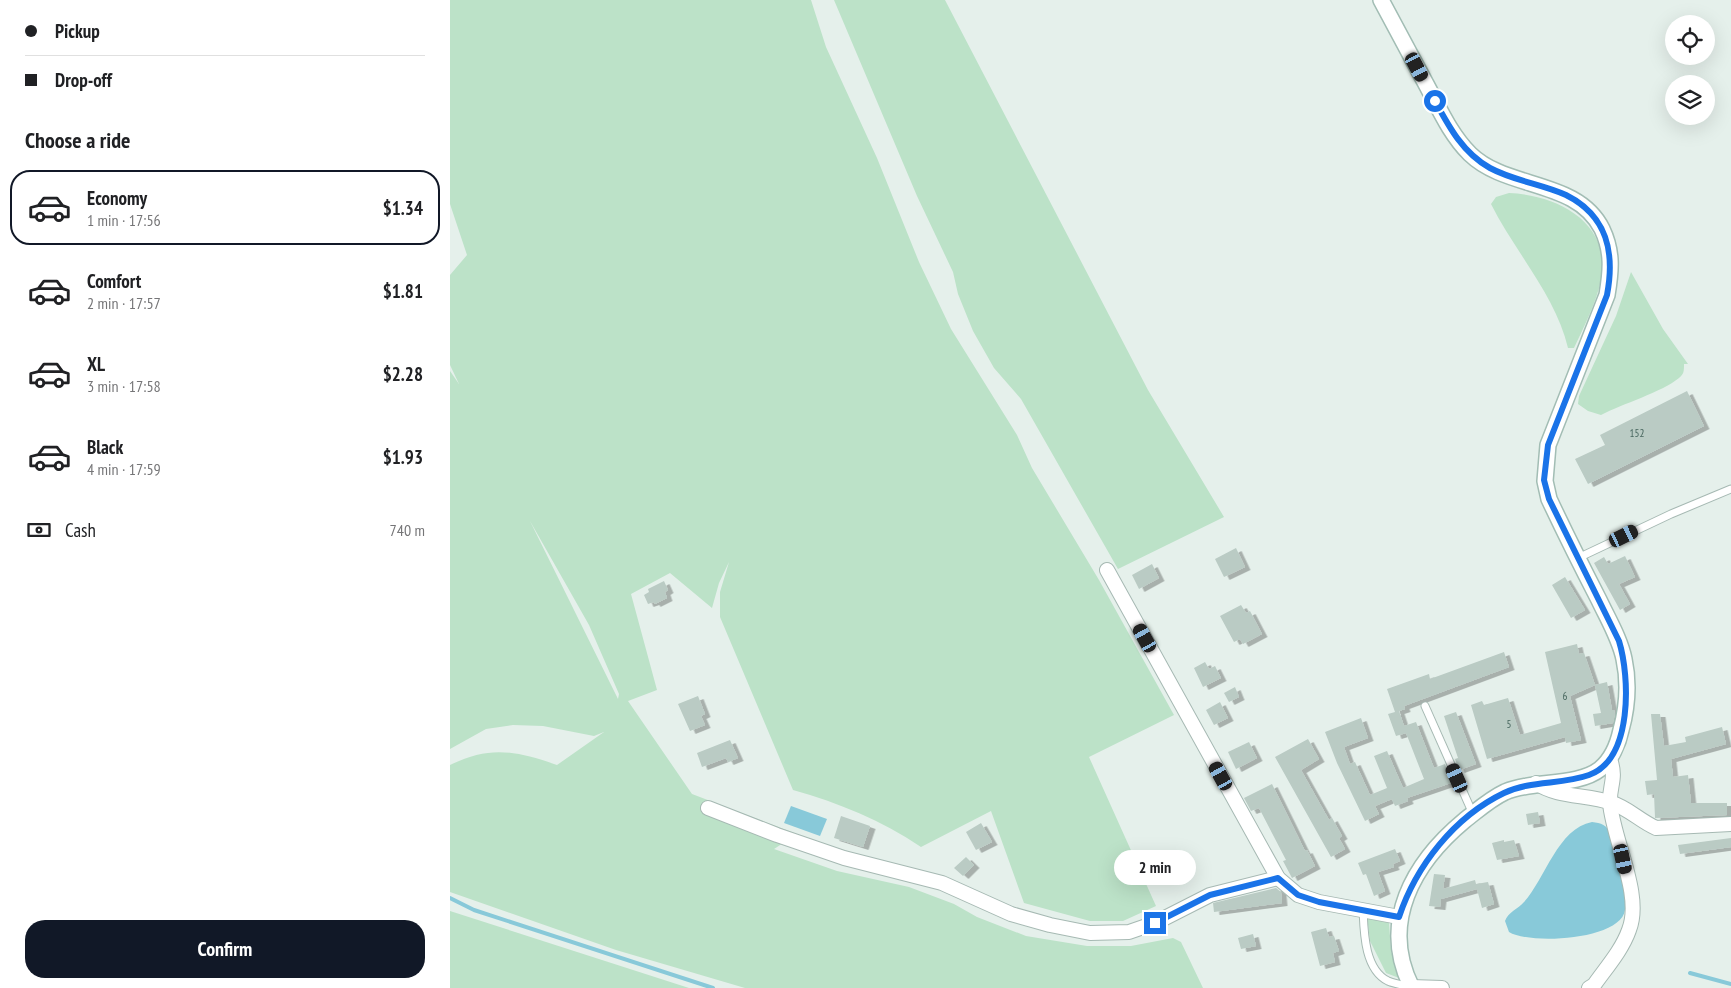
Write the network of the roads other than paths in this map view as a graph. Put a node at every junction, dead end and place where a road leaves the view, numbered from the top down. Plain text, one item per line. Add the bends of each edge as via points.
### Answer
1 (1381, 0) edge
2 (1731, 489) edge
3 (1578, 558) junction
4 (1107, 570) dead end
5 (1425, 706) dead end
6 (1610, 758) junction
7 (1536, 783) junction
8 (1610, 802) junction
9 (708, 808) dead end
10 (1473, 814) junction
11 (1731, 824) edge
12 (1278, 878) junction
13 (1363, 909) junction
14 (1399, 917) junction
15 (1411, 987) edge
16 (1442, 988) edge
17 (1589, 988) edge

1 - 3 street via 1444,118 1471,155 1510,177 1565,195 1584,206 1598,221 1609,243 1612,270 1607,295 1553,429 1545,459 1544,480 1549,499
2 - 3 lane
3 - 6 street via 1619,641 1624,658 1625,717 1620,738
4 - 12 street
5 - 10 lane
6 - 7 street via 1590,775
6 - 8 street via 1614,784
7 - 8 street via 1546,790
7 - 10 street via 1505,792
8 - 11 street via 1656,828
8 - 17 street via 1631,897 1630,929
9 - 12 street via 844,858 942,883 1011,914 1090,933 1129,932 1155,923 1210,895
10 - 14 street via 1431,853 1415,878
12 - 13 street via 1298,895
13 - 14 street
13 - 15 lane via 1366,942 1379,975 1393,983
14 - 15 street via 1398,952
15 - 16 street

